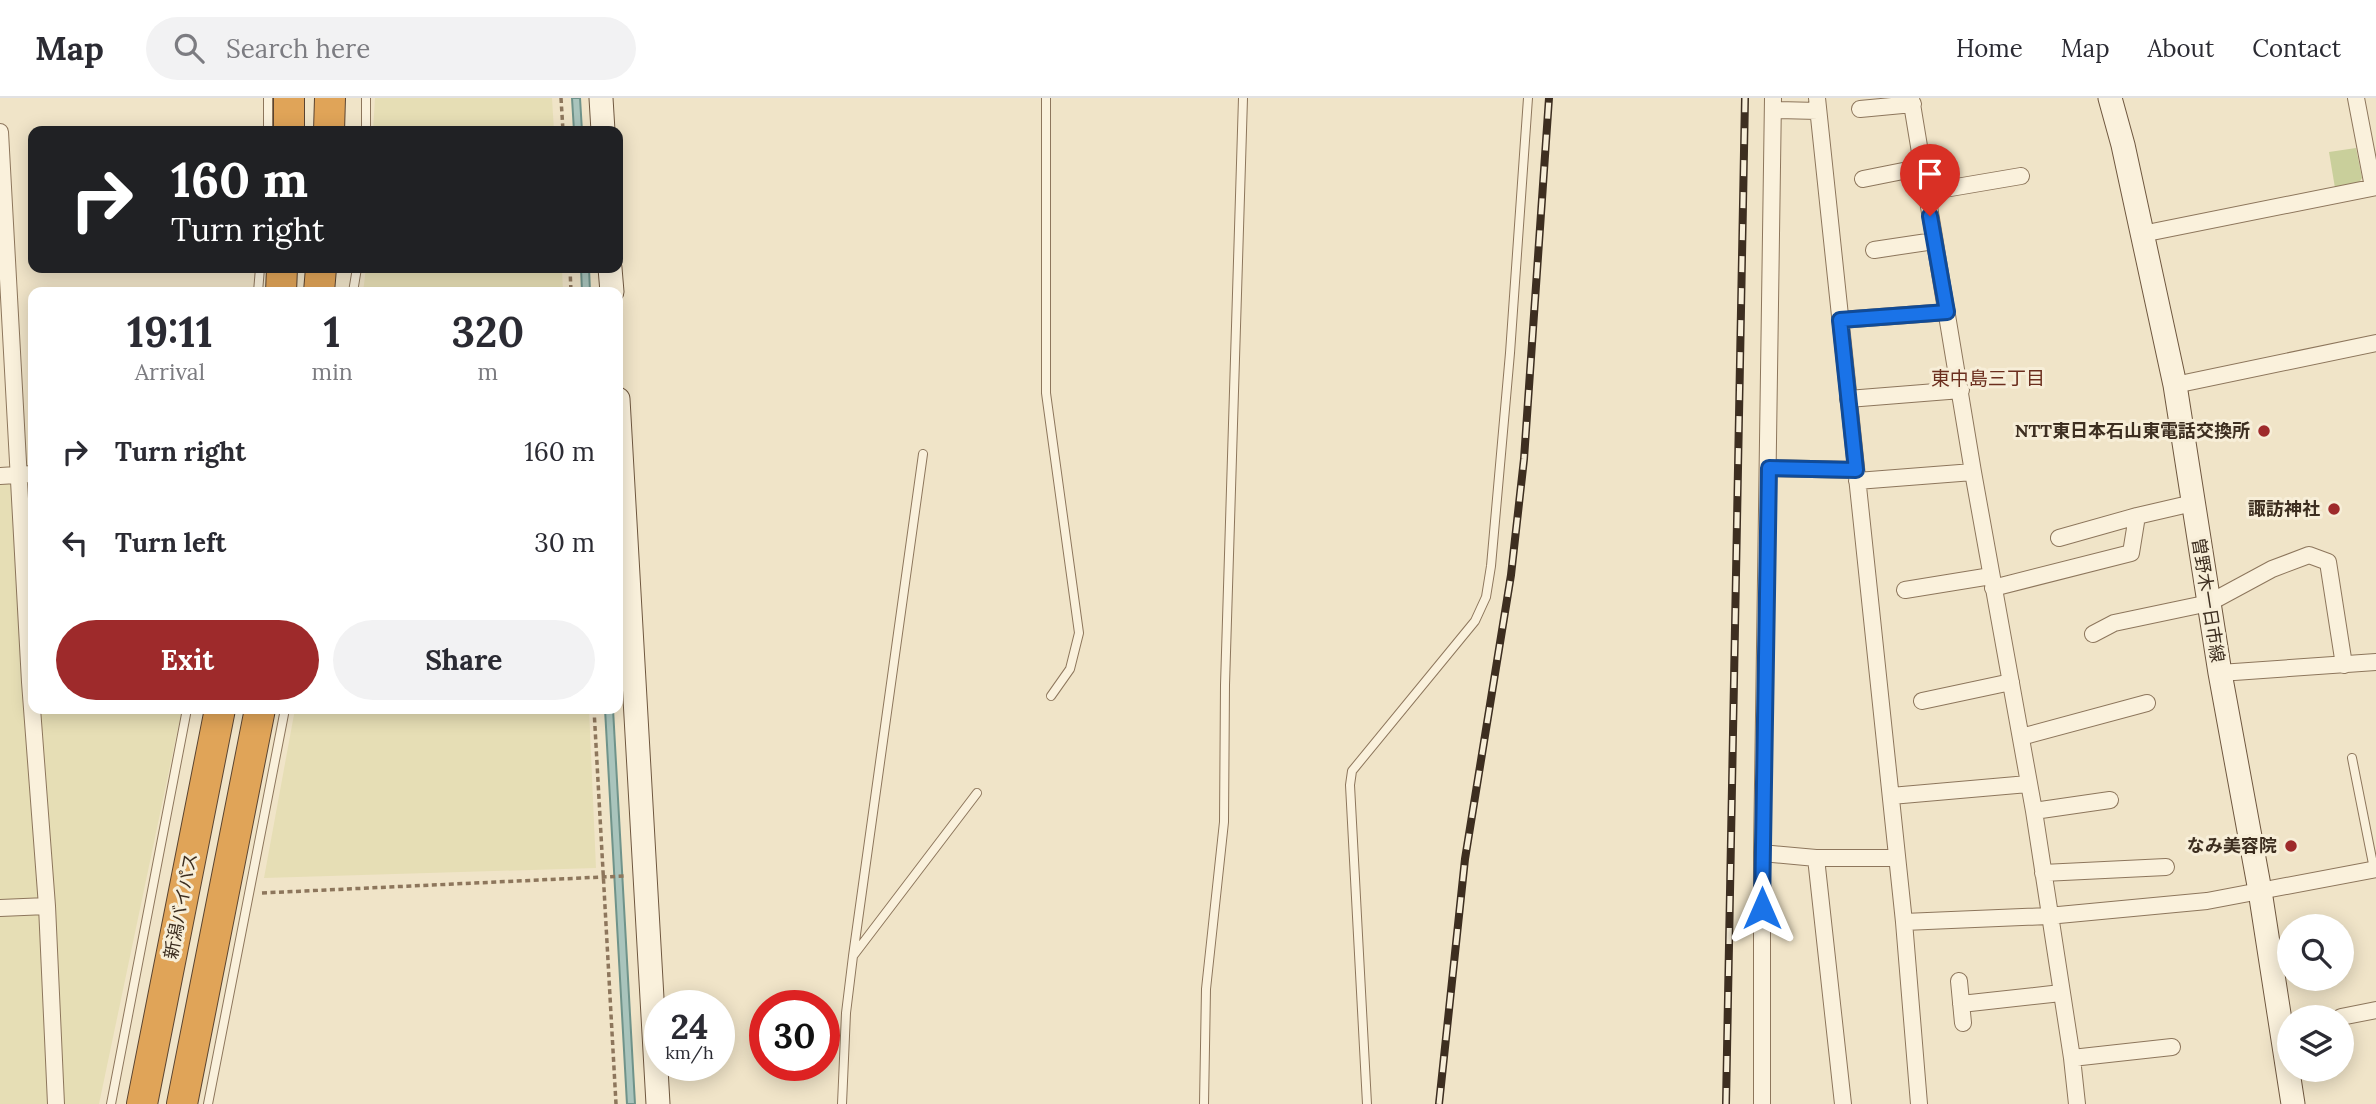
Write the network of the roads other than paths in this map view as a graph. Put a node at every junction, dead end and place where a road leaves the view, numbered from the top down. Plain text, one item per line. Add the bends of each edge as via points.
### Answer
1 (268, 98) edge
2 (289, 98) edge
3 (330, 98) edge
4 (366, 98) edge
5 (601, 98) edge
6 (1046, 98) edge
7 (1243, 98) edge
8 (1528, 98) edge
9 (2110, 98) edge
10 (2356, 98) edge
11 (1912, 101) edge
12 (1773, 104) edge
13 (1818, 104) edge
14 (1860, 109) dead end
15 (268, 126) edge
16 (289, 126) edge
17 (329, 126) edge
18 (366, 126) edge
19 (603, 126) edge
20 (0, 132) edge
21 (1923, 167) junction
22 (2021, 176) dead end
23 (1863, 179) dead end
24 (2375, 187) edge
25 (1927, 192) junction
26 (2142, 234) junction
27 (1934, 241) junction
28 (1874, 250) dead end
29 (1947, 312) junction
30 (1840, 320) junction
31 (2376, 343) edge
32 (2175, 385) junction
33 (1961, 390) junction
34 (1848, 399) junction
35 (923, 454) dead end
36 (1769, 468) junction
37 (1973, 472) junction
38 (26, 474) edge
39 (1856, 475) junction
40 (0, 476) edge
41 (2193, 503) junction
42 (623, 512) edge
43 (2137, 516) junction
44 (2059, 538) dead end
45 (28, 578) edge
46 (1992, 582) junction
47 (1905, 590) dead end
48 (2209, 603) junction
49 (2093, 634) dead end
50 (2376, 662) edge
51 (2344, 665) junction
52 (2220, 673) junction
53 (2011, 682) junction
54 (1051, 696) dead end
55 (1922, 701) dead end
56 (2147, 703) dead end
57 (32, 714) edge
58 (186, 714) edge
59 (219, 714) edge
60 (259, 714) edge
61 (284, 714) edge
62 (2021, 737) junction
63 (2352, 758) dead end
64 (2028, 784) junction
65 (977, 793) dead end
66 (1891, 796) junction
67 (2110, 800) dead end
68 (2034, 811) junction
69 (1762, 853) junction
70 (1816, 858) junction
71 (1896, 858) junction
72 (2166, 867) dead end
73 (2375, 869) edge
74 (2043, 873) junction
75 (2260, 891) junction
76 (47, 906) junction
77 (0, 908) edge
78 (2048, 916) junction
79 (1904, 922) junction
80 (853, 956) junction
81 (1959, 981) dead end
82 (2061, 993) junction
83 (1961, 1004) junction
84 (2281, 1005) edge
85 (2376, 1010) edge
86 (2354, 1014) edge
87 (1963, 1023) dead end
88 (2172, 1047) dead end
89 (2072, 1058) junction
90 (2291, 1082) edge
91 (56, 1104) edge
92 (111, 1104) edge
93 (142, 1104) edge
94 (182, 1104) edge
95 (208, 1104) edge
96 (658, 1104) edge
97 (842, 1104) edge
98 (1203, 1104) edge
99 (1367, 1104) edge
100 (1762, 1104) edge
101 (1843, 1104) edge
102 (1919, 1104) edge
103 (2077, 1104) edge
104 (2293, 1104) edge

1 - 15 lane
2 - 16 highway
3 - 17 highway
4 - 18 lane
5 - 19 main road
6 - 54 lane via 1046,393 1079,633 1070,669
7 - 98 lane via 1224,822 1206,989
8 - 99 lane via 1486,597 1464,637 1352,771
9 - 26 main road, 曽野木一日市線
10 - 24 street
11 - 14 street
11 - 21 street
12 - 13 street
12 - 36 street
13 - 30 street
20 - 38 street
21 - 23 street
21 - 25 street
22 - 25 street
24 - 26 street
25 - 27 street
26 - 32 main road, 曽野木一日市線
27 - 28 street
27 - 29 street
29 - 30 street
29 - 33 street
30 - 34 street
31 - 32 street
32 - 41 main road, 曽野木一日市線
33 - 34 street
33 - 37 street
34 - 39 street
35 - 80 lane
36 - 39 street
36 - 69 street
37 - 39 street
37 - 46 street
38 - 40 street
38 - 45 street
39 - 66 street
41 - 43 street
41 - 48 main road, 曽野木一日市線
42 - 96 main road
43 - 44 street
43 - 46 street via 2131,553
46 - 47 street
46 - 53 street
48 - 49 street via 2114,623
48 - 51 street via 2309,555 2328,562
48 - 52 main road, 曽野木一日市線
50 - 51 street
51 - 52 street
52 - 75 main road, 曽野木一日市線
53 - 55 street
53 - 62 street
56 - 62 street
57 - 76 street
58 - 92 lane
59 - 93 highway, 新潟バイパス
60 - 94 highway
61 - 95 lane
62 - 64 street
63 - 73 lane
64 - 66 street
64 - 68 street
65 - 80 lane
66 - 71 street
67 - 68 street
68 - 74 street
69 - 70 street
69 - 100 street
70 - 71 street
70 - 101 street
71 - 79 street
72 - 74 street
73 - 75 street
74 - 78 street
75 - 78 street via 2207,901
75 - 84 main road, 曽野木一日市線
76 - 77 street
76 - 91 street
78 - 79 street
78 - 82 street
79 - 102 street
80 - 97 lane
81 - 83 street
82 - 83 street
82 - 89 street
83 - 87 street
85 - 86 street
88 - 89 street
89 - 103 street
90 - 104 main road, 曽野木一日市線

